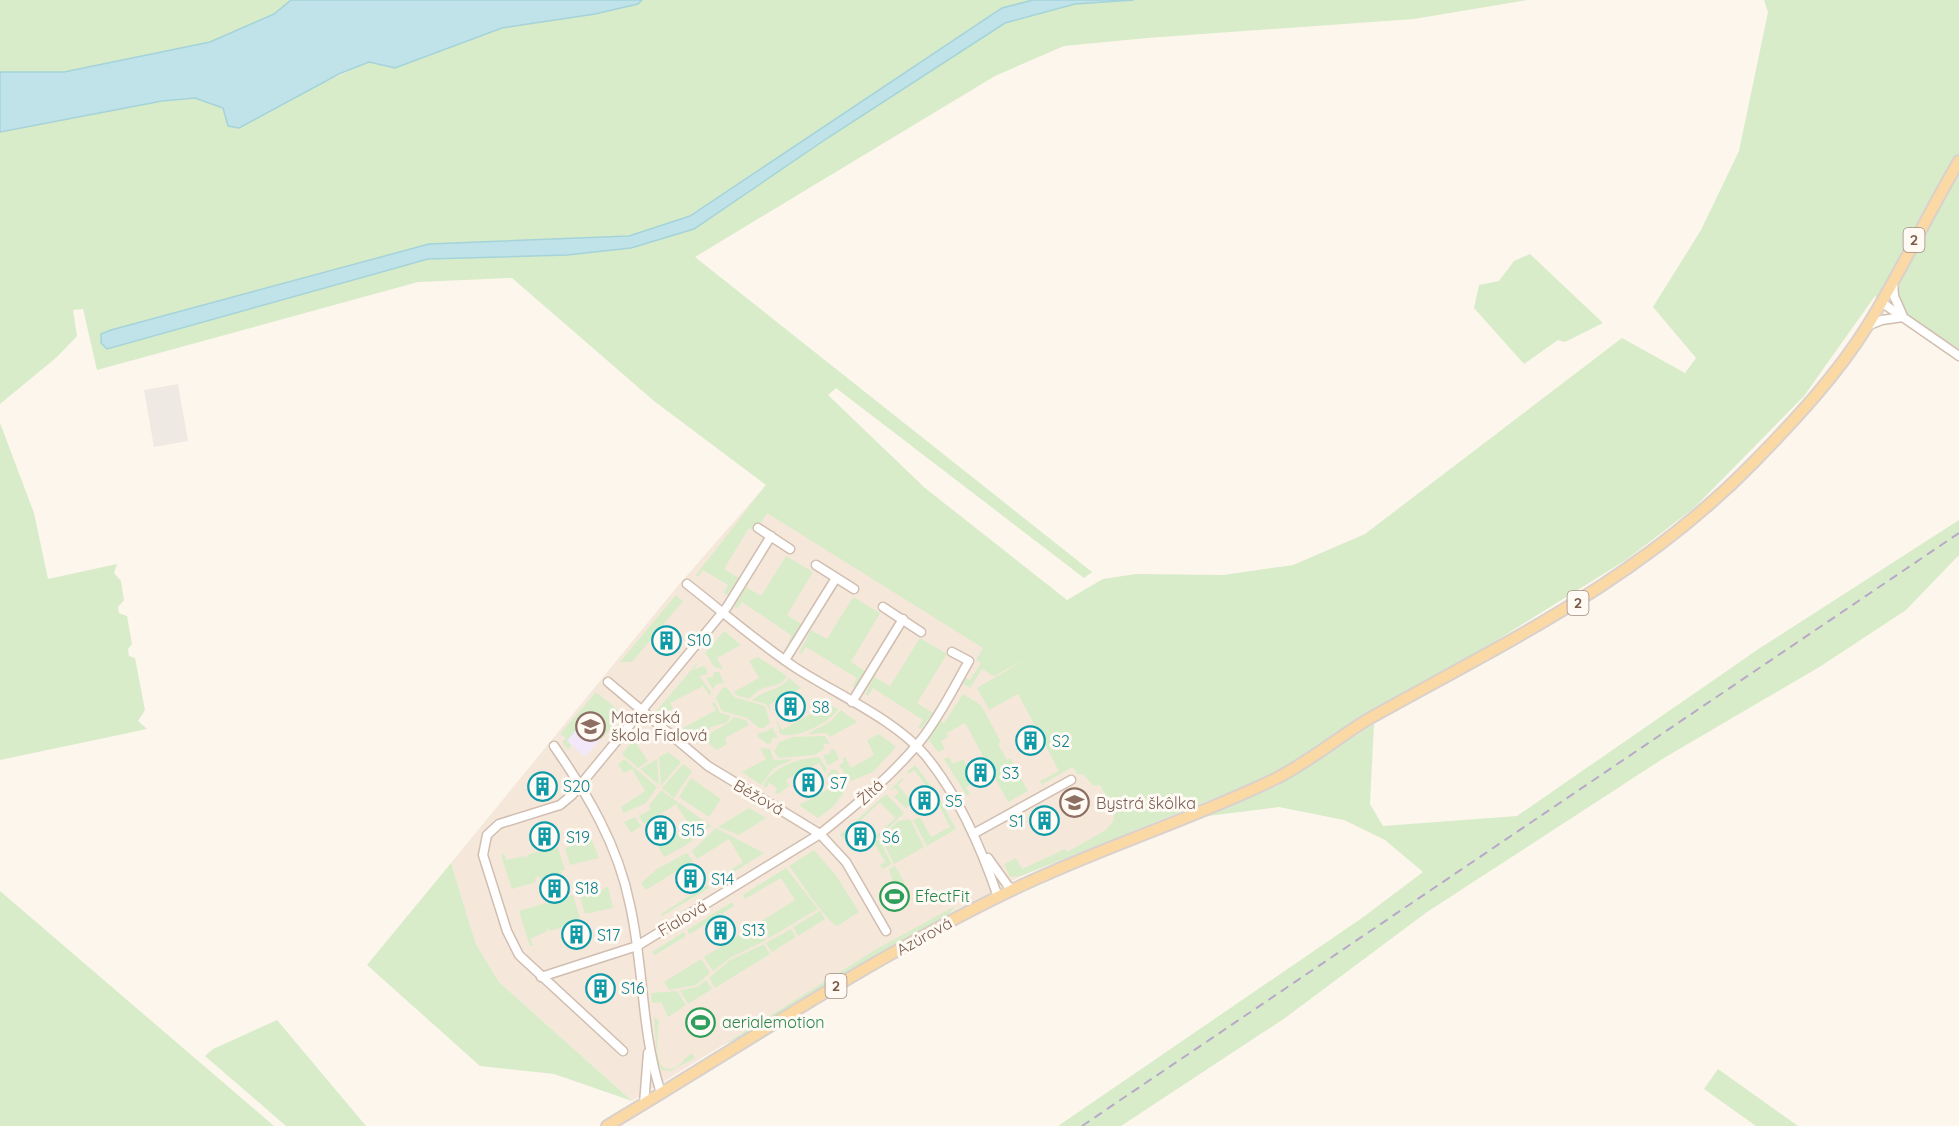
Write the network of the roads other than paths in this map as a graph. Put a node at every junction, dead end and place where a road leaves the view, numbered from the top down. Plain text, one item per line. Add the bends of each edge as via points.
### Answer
1 (1959, 161) edge
2 (1893, 281) junction
3 (1881, 302) junction
4 (1903, 317) junction
5 (1867, 326) junction
6 (1959, 356) edge
7 (758, 528) dead end
8 (771, 536) junction
9 (790, 549) dead end
10 (816, 565) dead end
11 (836, 578) junction
12 (687, 584) dead end
13 (854, 589) dead end
14 (884, 607) dead end
15 (722, 612) junction
16 (903, 619) junction
17 (921, 632) dead end
18 (952, 652) dead end
19 (786, 660) junction
20 (608, 682) dead end
21 (852, 702) junction
22 (641, 711) junction
23 (554, 746) dead end
24 (915, 746) junction
25 (1071, 780) dead end
26 (581, 785) junction
27 (820, 834) junction
28 (973, 834) junction
29 (981, 848) junction
30 (1011, 890) junction
31 (998, 897) junction
32 (886, 931) dead end
33 (637, 946) junction
34 (541, 977) junction
35 (648, 1047) junction
36 (623, 1051) dead end
37 (661, 1093) junction
38 (644, 1104) junction
39 (607, 1126) edge

1 - 2 main road, 2
2 - 3 main road, 2
2 - 4 street via 1896,304
3 - 4 street
3 - 5 main road, 2
4 - 5 street
4 - 6 street
5 - 30 main road, Azúrová / 2 via 1824,384 1716,499 1660,546 1560,614 1364,722 1293,769 1248,792
7 - 8 street
8 - 9 street
8 - 15 street
10 - 11 street
11 - 13 street
11 - 19 street
12 - 15 street
14 - 16 street
15 - 19 street
15 - 22 street
16 - 17 street
16 - 21 street
18 - 24 street, Žltá via 969,662
19 - 21 street
20 - 22 street, Béžová
21 - 24 street
22 - 26 street
22 - 27 street, Béžová via 708,766
23 - 26 street, Fialová
24 - 27 street, Žltá via 879,784
24 - 28 street via 947,785
25 - 28 street
26 - 33 street, Fialová via 617,857
26 - 34 street via 560,804 499,824 487,835 482,849 507,931 519,955
27 - 32 street, Béžová via 846,862
27 - 33 street, Fialová
28 - 29 street
29 - 30 street
29 - 31 street
30 - 31 main road, Azúrová / 2
31 - 37 main road, Azúrová / 2 via 872,966
33 - 34 street
33 - 35 street, Fialová
34 - 36 street
35 - 37 street, Fialová
35 - 38 street, Fialová
37 - 38 main road, Azúrová / 2
38 - 39 main road, Azúrová / 2

